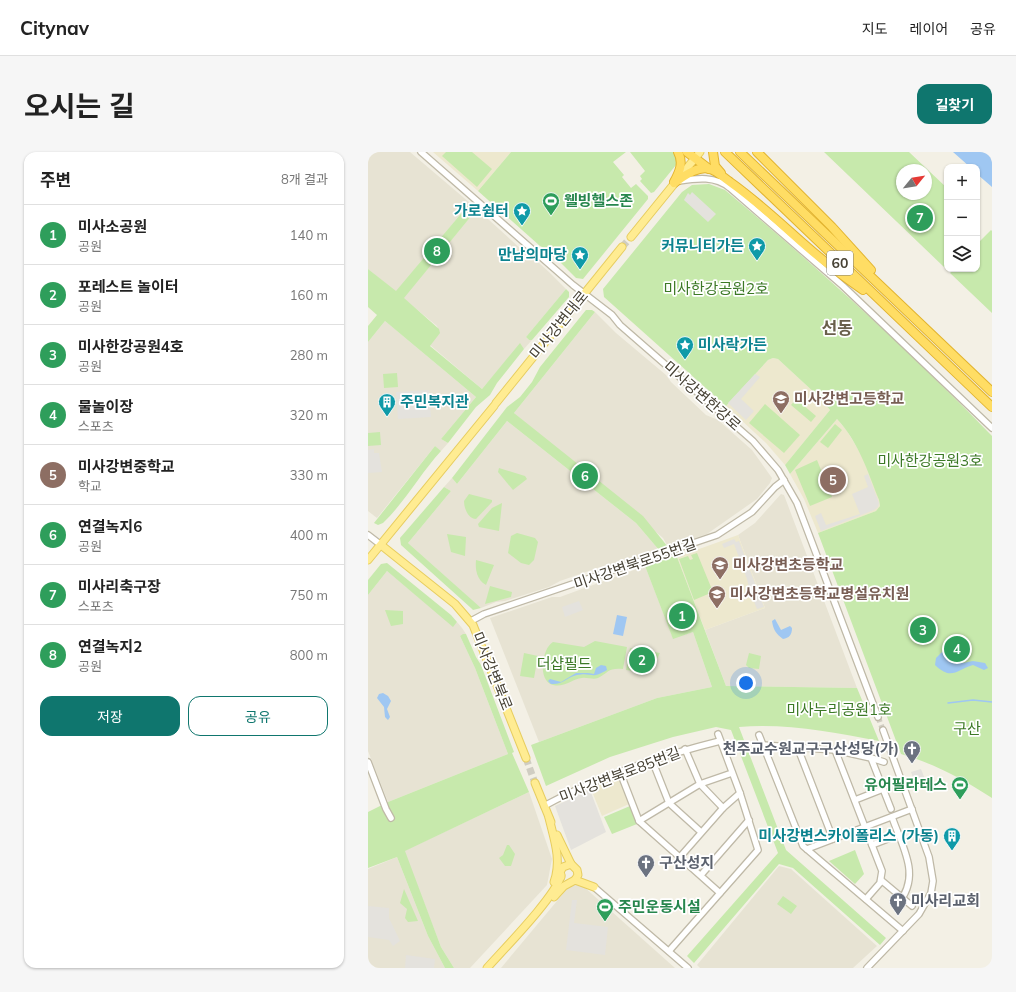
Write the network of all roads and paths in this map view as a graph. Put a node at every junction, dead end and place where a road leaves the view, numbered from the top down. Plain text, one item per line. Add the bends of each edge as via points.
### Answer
1 (421, 152) edge
2 (678, 152) edge
3 (687, 152) edge
4 (713, 152) edge
5 (740, 152) edge
6 (726, 153) edge
7 (758, 154) edge
8 (698, 155) edge
9 (709, 168) junction
10 (675, 182) junction
11 (748, 195) junction
12 (631, 237) tunnel mouth
13 (622, 247) tunnel mouth
14 (585, 294) junction
15 (900, 304) junction
16 (891, 311) junction
17 (961, 362) junction
18 (954, 372) junction
19 (992, 389) edge
20 (992, 392) edge
21 (992, 407) edge
22 (992, 411) edge
23 (992, 428) edge
24 (784, 480) junction
25 (368, 535) edge
26 (380, 545) junction
27 (368, 560) edge
28 (470, 622) junction
29 (878, 717) tunnel mouth
30 (883, 730) tunnel mouth
31 (718, 734) dead end
32 (759, 735) dead end
33 (720, 741) junction
34 (764, 745) junction
35 (798, 746) junction
36 (685, 749) junction
37 (835, 750) junction
38 (526, 758) tunnel mouth
39 (871, 758) junction
40 (652, 760) junction
41 (368, 762) edge
42 (884, 762) dead end
43 (620, 772) junction
44 (732, 772) junction
45 (535, 783) tunnel mouth
46 (700, 784) junction
47 (883, 789) junction
48 (740, 793) junction
49 (855, 800) junction
50 (669, 803) junction
51 (544, 806) junction
52 (723, 808) junction
53 (891, 809) dead end
54 (912, 809) junction
55 (892, 817) junction
56 (391, 818) dead end
57 (548, 818) junction
58 (749, 820) junction
59 (640, 821) junction
60 (865, 827) junction
61 (701, 832) junction
62 (556, 834) junction
63 (898, 835) junction
64 (833, 839) junction
65 (872, 845) junction
66 (807, 849) junction
67 (680, 857) junction
68 (571, 864) junction
69 (563, 867) junction
70 (577, 870) junction
71 (561, 875) junction
72 (701, 875) junction
73 (881, 880) junction
74 (572, 881) junction
75 (594, 886) junction
76 (720, 893) junction
77 (903, 898) junction
78 (866, 899) junction
79 (897, 905) dead end
80 (912, 906) dead end
81 (536, 913) junction
82 (903, 932) junction
83 (669, 951) junction
84 (487, 968) edge
85 (688, 968) edge
86 (868, 968) edge

1 - 14 street, 미사강변한강로
2 - 10 highway via 681,158 680,172
3 - 8 highway
4 - 11 highway via 713,160 718,171
5 - 15 highway, 60
6 - 16 highway, 60
7 - 15 highway via 832,227
8 - 9 highway
8 - 10 main road
9 - 10 highway via 692,172
9 - 11 highway
10 - 12 main road
10 - 23 street via 711,179 730,188 843,286
11 - 16 highway via 776,217 805,246
13 - 14 main road, 미사강변대로
14 - 24 street, 미사강변한강로 via 753,441
14 - 26 main road, 미사강변대로
15 - 17 highway, 60
16 - 18 highway, 60
17 - 19 highway
17 - 20 highway, 60
18 - 21 highway, 60
18 - 22 highway
24 - 28 street, 미사강변북로55번길 via 752,512 717,535 484,614
24 - 29 street, 미사강변한강로 via 802,516
25 - 26 street, 미사강변북로
26 - 27 main road, 미사강변대로
26 - 28 main road, 미사강변북로 via 455,604
28 - 38 main road, 미사강변북로 via 476,630
30 - 54 street
31 - 33 street
32 - 34 street
33 - 36 street, 미사강변북로85번길
33 - 44 street
34 - 35 street
34 - 66 street via 803,846
35 - 37 street
35 - 64 street
36 - 40 street, 미사강변북로85번길
36 - 46 street
37 - 39 street
37 - 49 street
39 - 42 street
39 - 47 street
40 - 43 street, 미사강변북로85번길
40 - 50 street
41 - 56 street
43 - 51 street, 미사강변북로85번길
43 - 59 street
44 - 46 street
44 - 48 street
45 - 51 main road
46 - 50 street
46 - 52 street
47 - 49 street
47 - 53 street
48 - 52 street
48 - 58 street
49 - 60 street
50 - 59 street
50 - 61 street
51 - 57 main road
52 - 61 street
54 - 55 street
54 - 82 street via 929,857 932,881 931,893 926,903
55 - 60 street
55 - 63 street
57 - 62 main road
57 - 81 main road via 557,852 557,870 554,883
58 - 72 street
58 - 76 street via 758,850
59 - 67 street
60 - 64 street
60 - 65 street
61 - 67 street
62 - 68 main road
62 - 69 main road
63 - 65 street
63 - 77 street via 911,871 910,882
64 - 66 street
65 - 73 street via 882,871
66 - 78 street
67 - 72 street
68 - 69 main road
68 - 70 main road
69 - 71 main road
70 - 74 main road via 578,875
70 - 75 main road
71 - 74 main road via 564,880
71 - 81 main road via 555,888
72 - 76 street
73 - 77 street
73 - 78 street
74 - 75 main road
74 - 81 main road
75 - 83 street
76 - 83 street
77 - 79 street
77 - 80 street
78 - 82 street
81 - 84 main road
82 - 86 street
83 - 85 street

